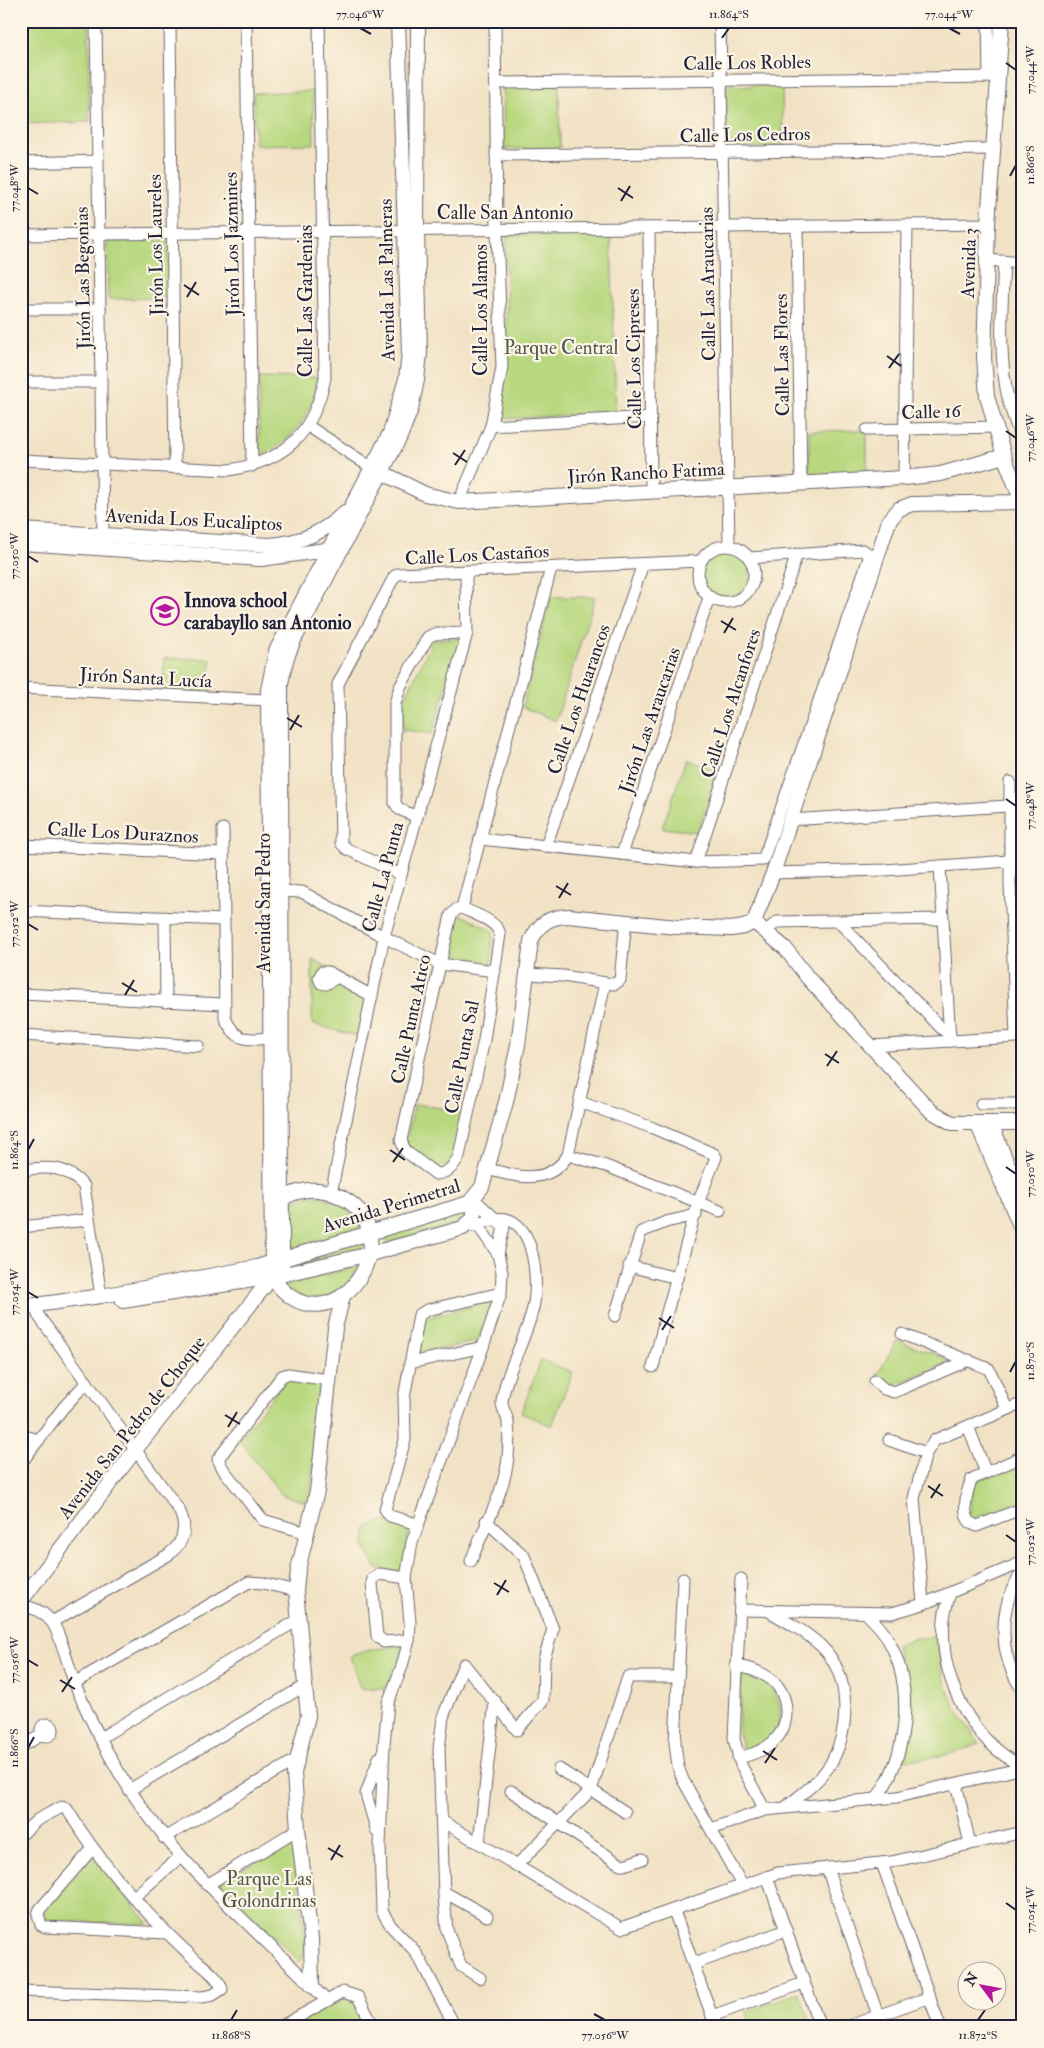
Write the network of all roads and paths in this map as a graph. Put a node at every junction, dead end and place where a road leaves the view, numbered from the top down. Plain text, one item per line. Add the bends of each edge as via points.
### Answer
1 (96, 21) edge
2 (170, 21) edge
3 (246, 21) edge
4 (319, 21) edge
5 (398, 21) edge
6 (418, 21) edge
7 (495, 21) edge
8 (720, 21) edge
9 (988, 21) edge
10 (1002, 21) edge
11 (993, 77) junction
12 (721, 80) junction
13 (497, 83) junction
14 (994, 149) junction
15 (722, 152) junction
16 (496, 155) junction
17 (98, 160) junction
18 (21, 163) edge
19 (988, 224) junction
20 (908, 225) junction
21 (797, 226) junction
22 (724, 227) junction
23 (649, 228) junction
24 (497, 230) junction
25 (411, 231) junction
26 (323, 232) junction
27 (248, 233) junction
28 (172, 234) junction
29 (99, 235) junction
30 (21, 236) edge
31 (987, 260) junction
32 (1004, 261) junction
33 (1023, 263) edge
34 (21, 309) edge
35 (100, 309) junction
36 (21, 382) edge
37 (101, 382) junction
38 (651, 418) junction
39 (308, 426) junction
40 (491, 426) junction
41 (996, 427) junction
42 (905, 429) junction
43 (867, 430) dead end
44 (1023, 444) edge
45 (1004, 456) junction
46 (21, 460) edge
47 (102, 463) junction
48 (252, 466) junction
49 (175, 468) junction
50 (377, 471) junction
51 (904, 478) junction
52 (801, 483) junction
53 (729, 486) junction
54 (651, 490) junction
55 (459, 502) junction
56 (1022, 502) edge
57 (353, 505) junction
58 (21, 530) edge
59 (103, 534) junction
60 (21, 543) edge
61 (343, 546) junction
62 (729, 546) junction
63 (328, 550) junction
64 (797, 554) junction
65 (749, 558) junction
66 (701, 561) junction
67 (643, 564) junction
68 (551, 568) junction
69 (466, 573) junction
70 (709, 598) junction
71 (468, 633) junction
72 (281, 654) junction
73 (275, 681) junction
74 (21, 688) edge
75 (268, 700) junction
76 (1010, 782) dead end
77 (1023, 805) edge
78 (1010, 806) junction
79 (417, 817) junction
80 (790, 820) junction
81 (223, 829) dead end
82 (480, 839) junction
83 (21, 845) edge
84 (546, 846) junction
85 (223, 854) junction
86 (622, 854) junction
87 (1023, 860) edge
88 (1010, 861) junction
89 (696, 862) junction
90 (940, 866) junction
91 (773, 873) junction
92 (401, 875) junction
93 (276, 891) junction
94 (462, 908) junction
95 (21, 910) edge
96 (165, 917) junction
97 (943, 919) junction
98 (223, 920) junction
99 (838, 921) junction
100 (754, 922) junction
101 (624, 930) dead end
102 (766, 931) junction
103 (384, 937) junction
104 (440, 964) junction
105 (495, 971) junction
106 (528, 974) junction
107 (337, 977) dead end
108 (606, 983) junction
109 (21, 994) edge
110 (372, 996) junction
111 (166, 1002) junction
112 (223, 1004) junction
113 (21, 1035) edge
114 (271, 1038) junction
115 (950, 1038) junction
116 (198, 1046) dead end
117 (871, 1046) junction
118 (580, 1102) junction
119 (981, 1104) dead end
120 (1023, 1104) edge
121 (1023, 1122) edge
122 (984, 1123) junction
123 (401, 1144) joint
124 (568, 1155) junction
125 (488, 1168) junction
126 (21, 1170) edge
127 (332, 1192) junction
128 (474, 1199) junction
129 (277, 1202) junction
130 (698, 1203) junction
131 (1020, 1210) edge
132 (720, 1211) dead end
133 (696, 1215) junction
134 (497, 1219) junction
135 (88, 1220) junction
136 (477, 1224) junction
137 (21, 1227) edge
138 (463, 1228) junction
139 (368, 1232) junction
140 (1023, 1233) edge
141 (370, 1254) junction
142 (498, 1254) junction
143 (277, 1260) junction
144 (629, 1266) junction
145 (277, 1276) junction
146 (677, 1278) junction
147 (231, 1285) junction
148 (501, 1293) junction
149 (102, 1296) junction
150 (343, 1296) junction
151 (315, 1305) junction
152 (21, 1307) edge
153 (37, 1310) junction
154 (244, 1310) junction
155 (21, 1316) edge
156 (615, 1316) dead end
157 (334, 1328) junction
158 (902, 1334) dead end
159 (483, 1347) junction
160 (969, 1360) junction
161 (410, 1363) junction
162 (653, 1367) dead end
163 (329, 1380) junction
164 (87, 1382) junction
165 (875, 1382) dead end
166 (1023, 1403) edge
167 (1008, 1409) junction
168 (968, 1426) junction
169 (21, 1435) edge
170 (38, 1440) junction
171 (889, 1440) dead end
172 (136, 1449) junction
173 (926, 1453) junction
174 (1023, 1462) edge
175 (21, 1463) edge
176 (986, 1473) junction
177 (1023, 1508) edge
178 (486, 1521) junction
179 (417, 1524) junction
180 (307, 1533) junction
181 (471, 1561) dead end
182 (1023, 1562) edge
183 (1023, 1572) edge
184 (406, 1578) junction
185 (683, 1579) dead end
186 (741, 1579) dead end
187 (296, 1591) junction
188 (950, 1593) junction
189 (21, 1601) edge
190 (923, 1604) junction
191 (21, 1606) edge
192 (740, 1610) junction
193 (768, 1611) junction
194 (866, 1612) junction
195 (298, 1620) junction
196 (52, 1622) junction
197 (409, 1640) junction
198 (736, 1666) junction
199 (678, 1677) junction
200 (74, 1683) junction
201 (306, 1685) junction
202 (1023, 1691) edge
203 (495, 1701) junction
204 (43, 1734) dead end
205 (100, 1738) junction
206 (384, 1745) junction
207 (21, 1747) edge
208 (738, 1758) junction
209 (297, 1759) junction
210 (1023, 1767) edge
211 (559, 1770) dead end
212 (956, 1784) junction
213 (129, 1790) junction
214 (511, 1790) dead end
215 (591, 1790) junction
216 (876, 1799) junction
217 (787, 1806) junction
218 (765, 1810) junction
219 (625, 1812) dead end
220 (442, 1821) junction
221 (558, 1823) junction
222 (298, 1829) junction
223 (711, 1829) junction
224 (1023, 1832) edge
225 (21, 1835) edge
226 (164, 1838) junction
227 (479, 1842) junction
228 (970, 1844) junction
229 (380, 1846) junction
230 (93, 1848) junction
231 (180, 1857) junction
232 (642, 1859) dead end
233 (882, 1863) junction
234 (518, 1864) junction
235 (827, 1868) junction
236 (767, 1877) junction
237 (206, 1885) junction
238 (742, 1885) junction
239 (444, 1892) junction
240 (134, 1897) junction
241 (674, 1911) junction
242 (487, 1916) dead end
243 (786, 1930) junction
244 (166, 1932) junction
245 (694, 1964) junction
246 (480, 1978) dead end
247 (804, 1983) junction
248 (312, 1985) junction
249 (27, 1991) edge
250 (930, 1997) junction
251 (21, 1998) edge
252 (326, 2000) junction
253 (878, 2015) junction
254 (714, 2022) edge
255 (280, 2027) edge
256 (374, 2027) edge
257 (455, 2027) edge
258 (820, 2027) edge
259 (846, 2027) edge
260 (882, 2027) edge
261 (940, 2027) edge

1 - 17 street, Jirón Las Begonias
2 - 28 street, Jirón Los Laureles
3 - 27 street, Jirón Los Jazmines
4 - 26 street, Calle Las Gardenias
5 - 25 street, Avenida Las Palmeras
6 - 25 street, Avenida Las Palmeras
7 - 13 street, Calle Los Alamos
8 - 12 street, Calle Las Araucarias
9 - 11 street
10 - 11 street, Avenida 3
11 - 12 street, Calle Los Robles
11 - 14 street, Avenida 3
12 - 13 street, Calle Los Robles
12 - 15 street, Calle Las Araucarias
13 - 16 street, Calle Los Alamos
14 - 15 street, Calle Los Cedros
14 - 19 street, Avenida 3
15 - 16 street, Calle Los Cedros
15 - 22 street, Calle Las Araucarias
16 - 24 street, Calle Los Alamos
17 - 18 street
17 - 29 street, Jirón Las Begonias
19 - 20 street, Calle San Antonio
19 - 31 street, Avenida 3
20 - 21 street, Calle San Antonio
20 - 42 street
21 - 22 street, Calle San Antonio
21 - 52 street, Calle Las Flores
22 - 23 street, Calle San Antonio
22 - 53 street, Calle Las Araucarias
23 - 24 street, Calle San Antonio
23 - 38 street, Calle Los Cipreses
24 - 25 street, Calle San Antonio
24 - 40 street, Calle Los Alamos via 502,367
25 - 26 street, Calle San Antonio
25 - 50 street, Avenida Las Palmeras via 420,352 418,380 400,437
26 - 27 street, Calle San Antonio
26 - 39 street, Calle Las Gardenias via 325,378 320,400
27 - 28 street, Calle San Antonio
27 - 48 street, Jirón Los Jazmines
28 - 29 street, Calle San Antonio
28 - 49 street, Jirón Los Laureles
29 - 30 street, Calle San Antonio
29 - 35 street, Jirón Las Begonias
31 - 32 street
31 - 41 street, Avenida 3 via 984,357 987,396
32 - 33 street
32 - 44 street via 1004,365 1009,403
34 - 35 street
35 - 37 street, Jirón Las Begonias
36 - 37 street
37 - 47 street, Jirón Las Begonias
38 - 40 street
38 - 54 street, Calle Los Cipreses
39 - 48 street, Calle Las Gardenias via 294,443 274,457
39 - 50 street, Jirón Rancho Fatima
40 - 55 street, Calle Los Alamos
41 - 42 street, Calle 16
41 - 45 street, Avenida 3
42 - 43 street, Calle 16
42 - 51 street
45 - 51 street, Jirón Rancho Fatima via 941,474
45 - 56 street, Avenida 3
46 - 47 street, Calle Las Gardenias
47 - 49 street, Calle Las Gardenias
47 - 59 street, Jirón Las Begonias
48 - 49 street, Calle Las Gardenias via 229,470
50 - 55 street, Jirón Rancho Fatima via 425,494
50 - 57 street, Avenida Las Palmeras
50 - 61 street, Avenida Las Palmeras
51 - 52 street, Jirón Rancho Fatima
52 - 53 street, Jirón Rancho Fatima
53 - 54 street, Jirón Rancho Fatima
53 - 62 street, Calle Las Araucarias
54 - 55 street, Jirón Rancho Fatima
56 - 80 street via 912,504 899,509 889,521
57 - 59 street, Avenida Los Eucaliptos via 325,529 293,542 270,545
57 - 63 street, Avenida Las Palmeras
58 - 59 street, Avenida Los Eucaliptos
60 - 63 street, Avenida Los Eucaliptos via 261,559
61 - 63 street, Avenida Los Eucaliptos
61 - 72 street, Avenida San Pedro
62 - 65 street via 739,549
62 - 66 street via 715,548
63 - 72 street, Avenida San Pedro
64 - 65 street
64 - 89 street, Calle Los Alcanfores
64 - 89 street via 863,550 870,555 766,855 757,862
65 - 70 street via 754,576 747,593 730,603
66 - 67 street, Calle Los Castaños
66 - 70 street via 698,579 702,591
67 - 68 street, Calle Los Castaños
67 - 84 street, Calle Los Huarancos
68 - 69 street, Calle Los Castaños
68 - 82 street
69 - 71 street, Calle La Punta
69 - 92 street, Calle Los Castaños via 394,576 338,684 341,843 346,849
70 - 86 street, Jirón Las Araucarias
71 - 79 street, Calle La Punta
71 - 79 street via 428,637 400,687 395,703 395,803 399,809
72 - 73 street, Avenida San Pedro
73 - 75 street, Avenida San Pedro
73 - 93 street, Avenida San Pedro
74 - 75 street, Jirón Santa Lucía
75 - 93 street, Avenida San Pedro
76 - 78 street
77 - 78 street
78 - 80 street
78 - 88 street
79 - 92 street, Calle La Punta
80 - 91 street
81 - 85 street
82 - 84 street
82 - 94 street
83 - 85 street, Calle Los Duraznos
84 - 86 street
85 - 98 street
86 - 89 street
87 - 88 street
88 - 90 street
88 - 115 street via 1016,1037
90 - 91 street
90 - 97 street
91 - 100 street
92 - 103 street, Calle La Punta
93 - 103 street via 302,892
93 - 114 street, Avenida San Pedro
93 - 129 street, Avenida San Pedro
94 - 104 street, Calle Punta Atico via 457,908 451,915
94 - 105 street, Calle Punta Sal via 498,928
95 - 96 street
96 - 98 street
96 - 111 street
97 - 99 street
97 - 115 street
98 - 112 street
99 - 102 street via 777,922
99 - 115 street
100 - 102 street
100 - 106 street via 732,929 553,917 535,931
101 - 108 street via 620,980 614,984
102 - 117 street via 785,948 808,978
103 - 104 street
103 - 110 street, Calle La Punta
104 - 105 street
104 - 123 street, Calle Punta Atico
105 - 123 street, Calle Punta Sal via 470,1110 453,1168 444,1173 430,1172
106 - 108 street
106 - 125 street via 518,1045
107 - 110 street
108 - 118 street
109 - 111 street
110 - 127 street, Calle La Punta
111 - 112 street
112 - 114 street via 225,1018 240,1039
113 - 116 street
114 - 129 street, Avenida San Pedro
115 - 117 street
117 - 122 street via 941,1118 952,1123
118 - 124 street
118 - 130 street via 714,1154 715,1161
119 - 120 street
121 - 122 street
122 - 131 street
124 - 125 street via 552,1172 541,1177 516,1177
124 - 130 street via 606,1166
125 - 128 street
126 - 135 street via 53,1167 73,1174 84,1186
127 - 129 street via 306,1190
127 - 139 street via 358,1211
128 - 134 street
128 - 138 street, Avenida Perimetral via 474,1216
128 - 139 street, Avenida Perimetral via 458,1208
129 - 143 street, Avenida San Pedro
130 - 132 street
130 - 133 street
131 - 140 street
133 - 144 street via 640,1232
133 - 146 street
134 - 136 street
134 - 142 street via 505,1232
134 - 178 street via 507,1219 524,1233 530,1243 535,1281 534,1304 502,1404 508,1421 508,1458 498,1497
135 - 137 street
135 - 149 street
136 - 138 street
136 - 142 street
138 - 141 street, Avenida Perimetral
139 - 141 street
139 - 143 street, Avenida Perimetral
141 - 145 street, Avenida Perimetral
141 - 150 street via 361,1278
142 - 148 street via 502,1272
143 - 145 street, Avenida San Pedro
143 - 149 street, Avenida Perimetral
144 - 146 street
144 - 156 street
145 - 147 street, Avenida Perimetral
145 - 151 street via 290,1297
145 - 154 street, Avenida San Pedro de Choque
146 - 162 street
147 - 153 street, Avenida Perimetral
147 - 154 street via 245,1295
148 - 159 street
148 - 161 street via 422,1312
149 - 153 street, Avenida Perimetral
150 - 151 street
150 - 157 street
151 - 157 street
152 - 153 street, Avenida Perimetral
153 - 155 street, Avenida Perimetral
153 - 164 street
154 - 172 street, Avenida San Pedro de Choque
157 - 163 street
158 - 160 street
159 - 161 street
159 - 179 street
160 - 165 street via 894,1392
160 - 167 street via 989,1369
161 - 179 street via 404,1398 404,1440 385,1509 390,1516
163 - 180 street via 317,1491
163 - 180 street via 288,1374 282,1376 218,1459 263,1520
164 - 170 street
164 - 172 street
166 - 167 street
167 - 168 street
168 - 173 street via 935,1440
168 - 176 street
169 - 170 street
170 - 175 street
171 - 173 street
172 - 189 street, Avenida San Pedro de Choque
172 - 196 street via 178,1510 184,1530 180,1543 168,1555
173 - 190 street via 914,1498
174 - 176 street via 1017,1459
176 - 177 street via 972,1479 968,1489 967,1519 971,1525 983,1526
178 - 181 street
178 - 203 street via 524,1556 553,1629 544,1659 543,1700 517,1730
179 - 184 street
180 - 187 street
182 - 188 street
183 - 202 street via 1015,1583 1005,1612 1003,1644 1012,1674
184 - 197 street
184 - 197 street via 380,1574 373,1578 372,1583 376,1636 384,1642
185 - 199 street
186 - 192 street
187 - 195 street
187 - 200 street via 249,1582
188 - 190 street
188 - 210 street via 944,1618 945,1645 948,1671 957,1696 987,1741 1007,1759
190 - 194 street via 892,1613
191 - 196 street via 32,1607
192 - 193 street
192 - 198 street
193 - 194 street
193 - 217 street via 797,1627 822,1648 839,1674 846,1705 843,1736 830,1765
194 - 216 street via 884,1633 895,1656 904,1709 896,1762
195 - 201 street
195 - 205 street
196 - 200 street
197 - 206 street via 388,1703
198 - 208 street via 733,1728
198 - 208 street via 772,1680 781,1691 786,1710 782,1730 774,1742 763,1750
199 - 215 street via 628,1677
199 - 223 street via 675,1743 678,1767
200 - 205 street
201 - 209 street via 308,1716
201 - 213 street
203 - 220 street via 464,1664 443,1717 439,1749
203 - 227 street
204 - 207 street
205 - 213 street
206 - 229 street
206 - 229 street via 366,1794
208 - 218 street
209 - 222 street via 294,1773
209 - 226 street
210 - 212 street
211 - 215 street
212 - 216 street
212 - 228 street
213 - 226 street
214 - 221 street
215 - 219 street
215 - 221 street
216 - 217 street
217 - 218 street
218 - 223 street
220 - 227 street
220 - 239 street
221 - 232 street via 618,1863 624,1865
221 - 234 street
222 - 237 street
222 - 248 street via 308,1900
223 - 238 street
224 - 228 street
225 - 230 street via 37,1820 62,1807 67,1809
226 - 231 street
227 - 234 street
228 - 233 street
229 - 257 street via 382,1911 421,1961
230 - 240 street
230 - 244 street via 40,1909 41,1925
231 - 237 street
231 - 240 street
233 - 235 street
233 - 250 street
234 - 241 street via 622,1928
235 - 236 street
235 - 253 street
236 - 238 street
236 - 243 street
237 - 248 street
238 - 241 street
239 - 242 street
239 - 246 street via 447,1930 461,1966
240 - 244 street
241 - 245 street
243 - 245 street
243 - 247 street
244 - 249 street via 219,1983 221,1991 202,1997
245 - 254 street
247 - 254 street
247 - 258 street
248 - 252 street
249 - 251 street
250 - 253 street
250 - 261 street
252 - 255 street
252 - 256 street via 343,1992 354,1994 362,2002
253 - 259 street
253 - 260 street

